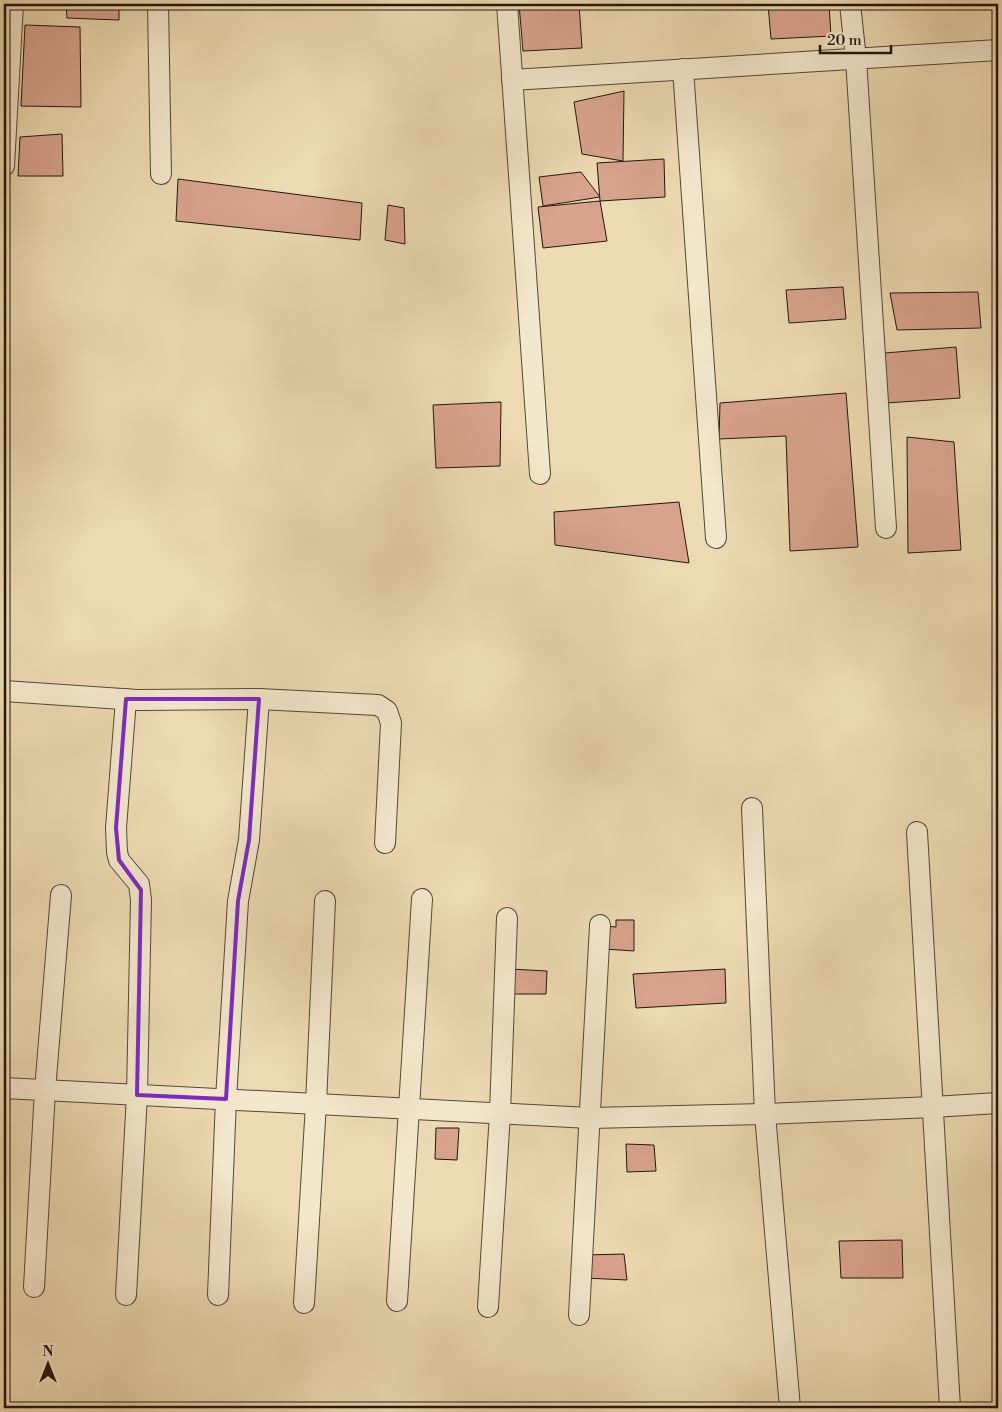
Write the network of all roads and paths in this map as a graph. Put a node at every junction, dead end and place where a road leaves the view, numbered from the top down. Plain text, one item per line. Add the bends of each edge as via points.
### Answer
1 (13, 4) edge
2 (158, 4) edge
3 (507, 4) edge
4 (850, 4) edge
5 (998, 50) edge
6 (856, 59) junction
7 (684, 69) junction
8 (512, 80) junction
9 (4, 166) edge
10 (162, 174) dead end
11 (540, 474) dead end
12 (886, 528) dead end
13 (716, 538) dead end
14 (4, 690) edge
15 (126, 699) junction
16 (259, 699) junction
17 (752, 808) dead end
18 (917, 832) dead end
19 (385, 843) dead end
20 (61, 895) dead end
21 (422, 899) dead end
22 (325, 901) dead end
23 (508, 918) dead end
24 (600, 925) dead end
25 (4, 1088) edge
26 (45, 1090) junction
27 (137, 1095) junction
28 (226, 1099) junction
29 (998, 1102) edge
30 (316, 1104) junction
31 (933, 1107) junction
32 (409, 1108) junction
33 (500, 1113) junction
34 (765, 1114) junction
35 (590, 1118) junction
36 (34, 1287) dead end
37 (126, 1295) dead end
38 (218, 1295) dead end
39 (397, 1301) dead end
40 (304, 1303) dead end
41 (488, 1307) dead end
42 (579, 1315) dead end
43 (790, 1408) edge
44 (950, 1408) edge

1 - 9 street
2 - 10 street
3 - 8 street
4 - 6 street
5 - 6 street
6 - 7 street
6 - 12 street
7 - 8 street
7 - 13 street
8 - 11 street
14 - 15 street
15 - 16 street
15 - 27 street via 116,828 119,860 141,890
16 - 19 street via 378,705 387,711 391,723
16 - 28 street via 249,840 238,901
17 - 34 street
18 - 31 street
20 - 26 street
21 - 32 street
22 - 30 street
23 - 33 street
24 - 35 street
25 - 26 street
26 - 27 street
26 - 36 street
27 - 28 street
27 - 37 street
28 - 30 street
28 - 38 street
29 - 31 street
30 - 32 street
30 - 40 street
31 - 34 street
31 - 44 street
32 - 33 street
32 - 39 street
33 - 35 street
33 - 41 street
34 - 35 street
34 - 43 street
35 - 42 street

